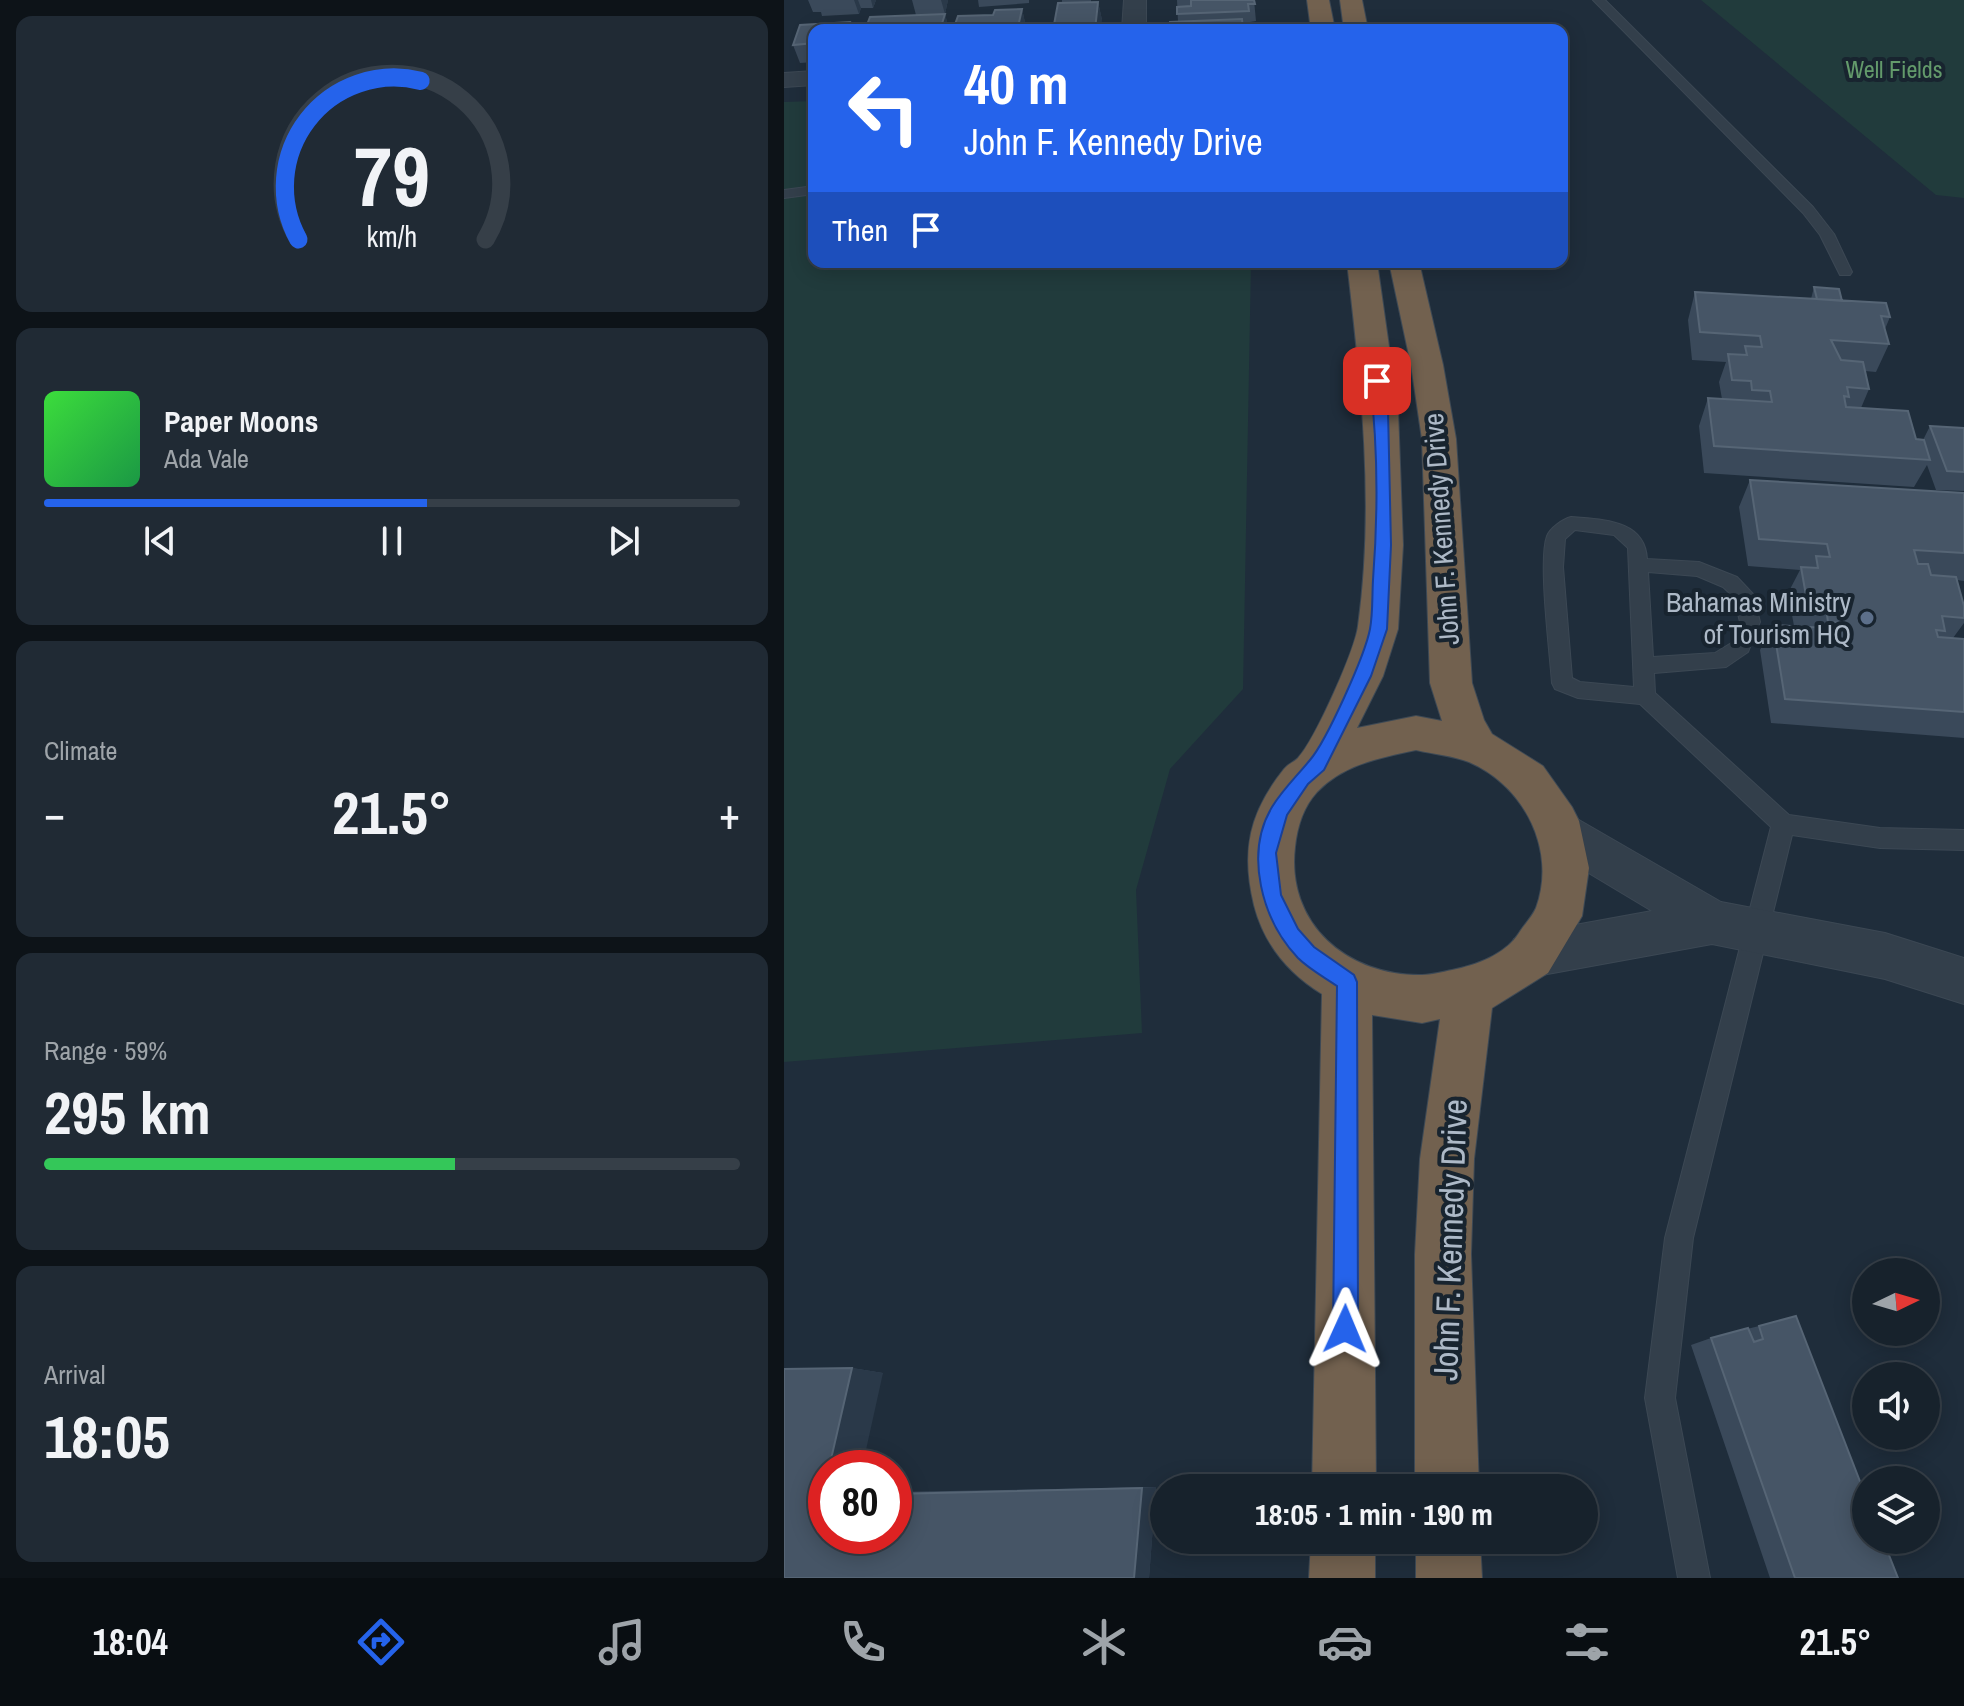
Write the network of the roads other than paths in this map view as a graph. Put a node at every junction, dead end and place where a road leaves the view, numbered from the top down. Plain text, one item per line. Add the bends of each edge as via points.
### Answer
1 (1135, 0) edge
2 (1318, 0) edge
3 (1351, 0) edge
4 (1599, 0) edge
5 (1134, 24) edge
6 (1322, 24) edge
7 (1355, 24) edge
8 (808, 78) edge
9 (784, 80) edge
10 (808, 191) edge
11 (784, 194) edge
12 (1363, 268) edge
13 (1405, 268) edge
14 (1845, 272) dead end
15 (1639, 565) junction
16 (1643, 666) junction
17 (1645, 696) junction
18 (1477, 746) junction
19 (1317, 765) junction
20 (1783, 824) junction
21 (1563, 834) junction
22 (1964, 840) edge
23 (1734, 927) junction
24 (1531, 955) junction
25 (1964, 981) edge
26 (1347, 982) junction
27 (1469, 992) junction
28 (1344, 1474) edge
29 (1447, 1474) edge
30 (1343, 1554) edge
31 (1448, 1554) edge
32 (1342, 1578) edge
33 (1449, 1578) edge
34 (1694, 1578) edge

1 - 5 street
2 - 6 highway
3 - 7 highway
4 - 14 lane via 1808,210 1827,234
8 - 9 street
10 - 11 lane
12 - 19 highway, John F. Kennedy Drive via 1381,410 1384,545 1378,629 1363,676
13 - 18 highway, John F. Kennedy Drive via 1439,439 1451,683 1464,725
15 - 16 lane
15 - 16 lane via 1699,569 1730,582 1743,594 1750,622 1741,647 1719,661
15 - 17 lane via 1637,546 1619,529 1571,523 1556,537 1562,683 1578,690
16 - 17 lane
17 - 20 lane
18 - 19 highway, John F. Kennedy Drive via 1436,734 1395,734 1355,744
18 - 21 highway, John F. Kennedy Drive via 1531,781
19 - 26 highway, John F. Kennedy Drive via 1278,813 1267,853 1271,896 1291,935
20 - 22 lane via 1880,838
20 - 23 lane
21 - 23 street
21 - 24 highway, John F. Kennedy Drive via 1565,897 1558,918
23 - 24 street
23 - 25 street via 1885,956
23 - 34 lane via 1679,1238 1660,1398
24 - 27 highway, John F. Kennedy Drive via 1513,971
26 - 27 highway, John F. Kennedy Drive via 1394,997
26 - 28 highway
27 - 29 highway, John F. Kennedy Drive via 1447,1159
30 - 32 highway
31 - 33 highway

